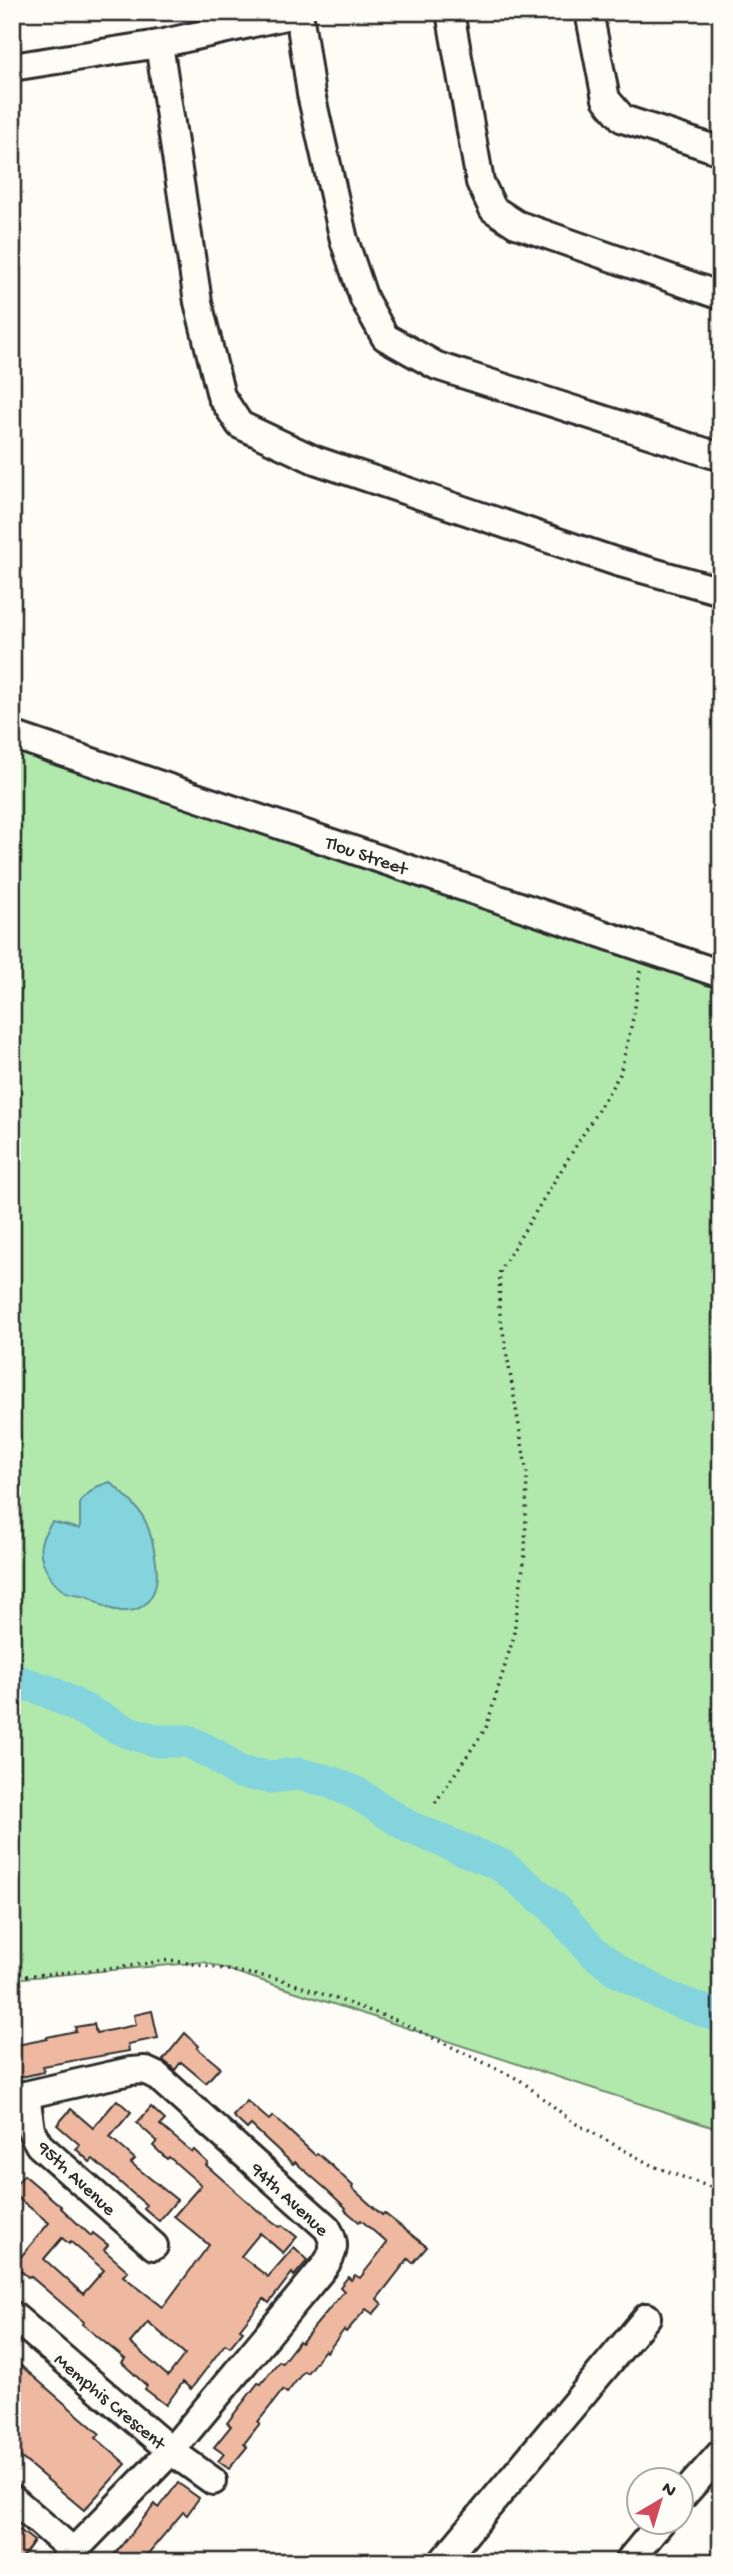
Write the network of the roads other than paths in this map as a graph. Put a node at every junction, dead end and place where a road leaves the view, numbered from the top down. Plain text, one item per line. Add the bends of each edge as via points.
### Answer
1 (450, 12) edge
2 (589, 12) edge
3 (299, 13) edge
4 (159, 44) junction
5 (12, 67) edge
6 (721, 151) edge
7 (721, 296) edge
8 (721, 457) edge
9 (721, 591) edge
10 (12, 735) edge
11 (721, 974) edge
12 (19, 2097) edge
13 (154, 2246) dead end
14 (12, 2315) edge
15 (647, 2317) dead end
16 (172, 2451) junction
17 (721, 2453) edge
18 (213, 2481) dead end
19 (694, 2484) edge
20 (12, 2498) edge
21 (649, 2536) edge
22 (68, 2556) edge
23 (442, 2562) edge
24 (628, 2562) edge

1 - 7 street via 480,182 493,209 516,224
2 - 6 street via 606,99 623,119
3 - 4 street
3 - 8 street via 311,94 344,240 364,299 385,337 437,366
4 - 5 street
4 - 9 street via 198,302 221,396 240,425 328,464 617,562
10 - 11 street, Tlou Street
12 - 13 street, 95th Avenue via 39,2145
12 - 16 street, 94th Avenue via 144,2070 157,2076 334,2238 334,2249 324,2267
14 - 16 street, Memphis Crescent
15 - 23 street
16 - 18 street, Memphis Crescent
16 - 22 street
17 - 19 street
20 - 22 street
21 - 24 street

